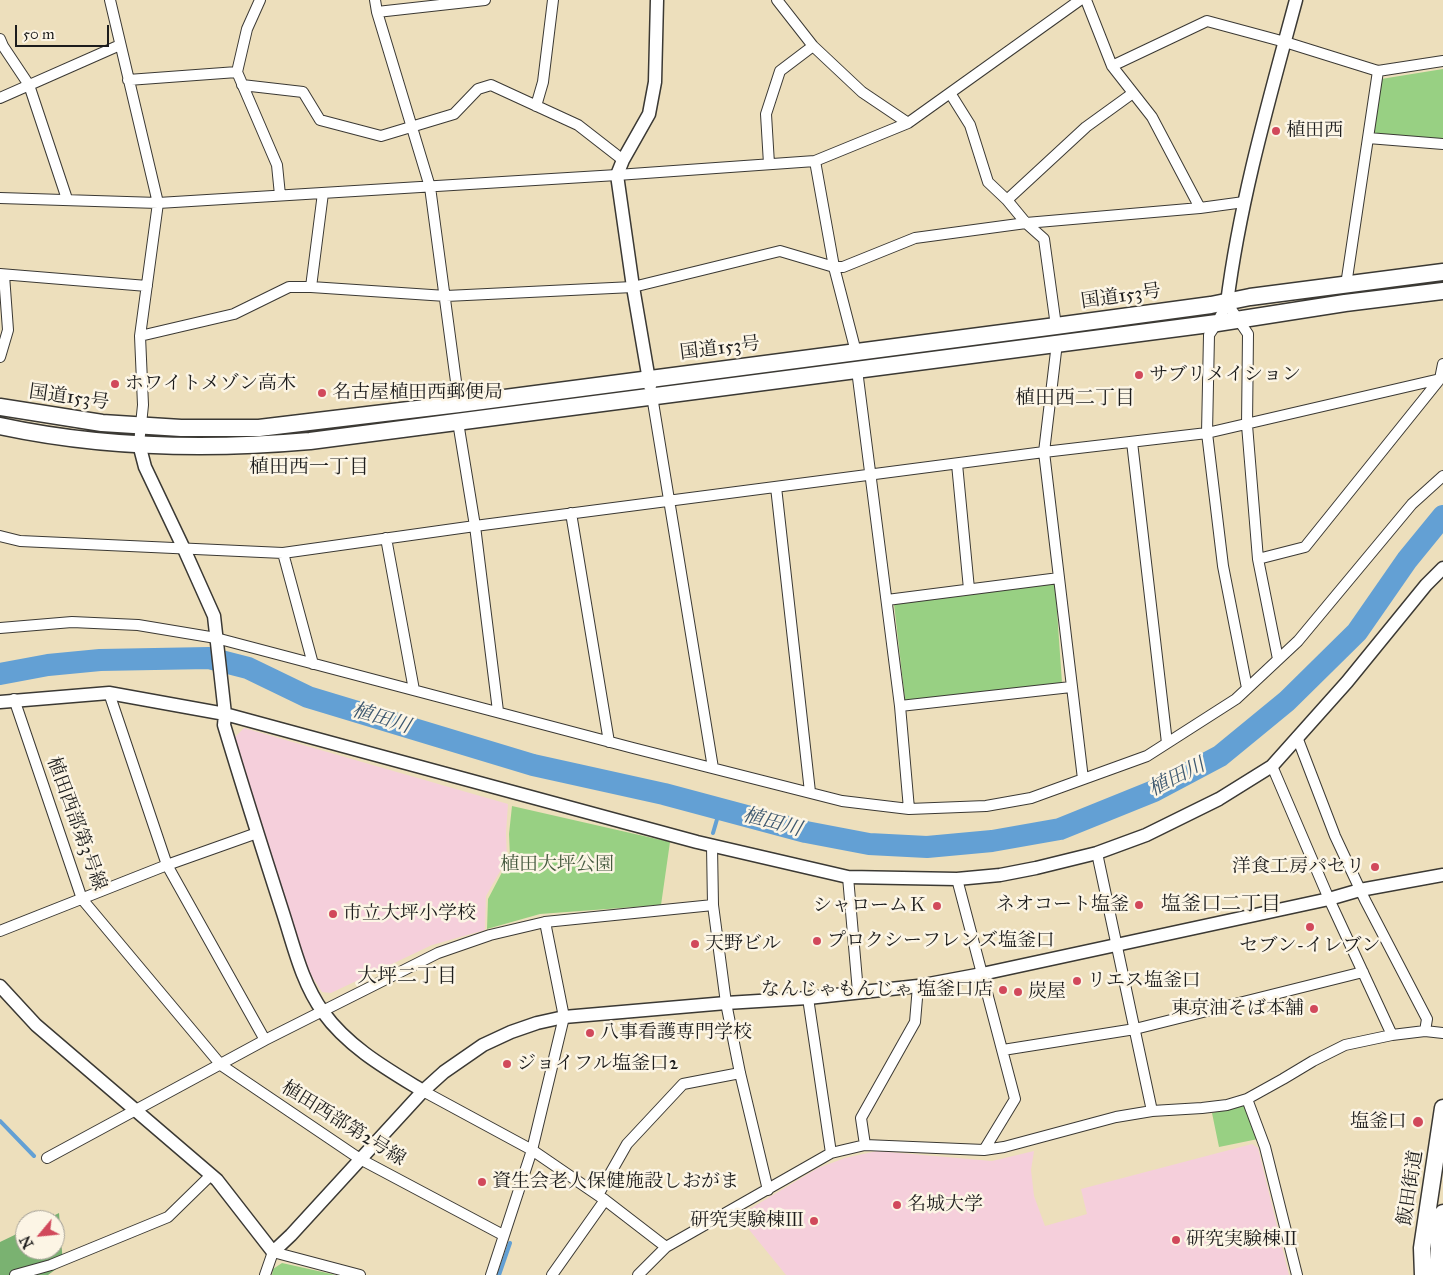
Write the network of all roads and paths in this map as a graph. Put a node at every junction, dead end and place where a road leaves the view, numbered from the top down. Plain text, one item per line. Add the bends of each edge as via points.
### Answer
1 (110, 0) edge
2 (260, 0) edge
3 (375, 0) edge
4 (485, 0) edge
5 (553, 0) edge
6 (657, 0) edge
7 (777, 0) edge
8 (1080, 0) edge
9 (1086, 0) edge
10 (1296, 0) edge
11 (377, 12) junction
12 (0, 39) edge
13 (1285, 42) junction
14 (120, 45) junction
15 (813, 46) junction
16 (1443, 61) edge
17 (1112, 66) junction
18 (1378, 71) junction
19 (237, 72) junction
20 (128, 80) junction
21 (29, 85) junction
22 (242, 85) junction
23 (950, 93) junction
24 (1133, 93) junction
25 (0, 98) edge
26 (536, 106) junction
27 (908, 122) junction
28 (411, 127) junction
29 (1368, 138) junction
30 (1443, 144) edge
31 (623, 160) junction
32 (815, 161) junction
33 (769, 164) junction
34 (617, 175) junction
35 (430, 186) junction
36 (323, 193) junction
37 (280, 195) junction
38 (0, 198) edge
39 (67, 199) junction
40 (1007, 200) junction
41 (1244, 202) junction
42 (158, 203) junction
43 (1200, 208) junction
44 (1026, 223) junction
45 (834, 266) junction
46 (1443, 272) edge
47 (2, 275) edge
48 (1346, 285) junction
49 (146, 286) junction
50 (311, 286) junction
51 (633, 287) junction
52 (1443, 291) edge
53 (446, 296) junction
54 (1227, 303) junction
55 (1239, 319) junction
56 (1217, 323) junction
57 (1056, 326) junction
58 (140, 336) junction
59 (1057, 343) junction
60 (856, 352) junction
61 (0, 357) edge
62 (1443, 364) edge
63 (857, 370) junction
64 (649, 378) junction
65 (1440, 379) junction
66 (652, 396) junction
67 (460, 404) junction
68 (0, 407) edge
69 (458, 422) junction
70 (1247, 425) junction
71 (0, 426) edge
72 (141, 426) junction
73 (1207, 433) junction
74 (1132, 442) junction
75 (139, 444) junction
76 (1044, 452) junction
77 (957, 464) junction
78 (870, 476) junction
79 (1443, 476) edge
80 (776, 487) junction
81 (669, 501) junction
82 (570, 513) junction
83 (475, 526) junction
84 (0, 536) edge
85 (386, 538) junction
86 (184, 549) junction
87 (284, 553) junction
88 (1258, 559) junction
89 (1443, 568) edge
90 (1058, 578) junction
91 (969, 590) junction
92 (887, 600) junction
93 (0, 628) edge
94 (216, 638) junction
95 (1278, 659) junction
96 (313, 664) junction
97 (1072, 687) junction
98 (1247, 688) junction
99 (414, 690) junction
100 (109, 693) junction
101 (14, 700) junction
102 (0, 702) edge
103 (900, 706) junction
104 (224, 710) junction
105 (498, 711) junction
106 (1297, 737) junction
107 (609, 742) junction
108 (1167, 744) junction
109 (1272, 766) junction
110 (713, 768) junction
111 (1082, 779) junction
112 (810, 792) junction
113 (909, 809) junction
114 (257, 833) junction
115 (712, 846) junction
116 (1097, 853) junction
117 (167, 865) junction
118 (1443, 875) edge
119 (848, 877) junction
120 (957, 879) junction
121 (1360, 890) junction
122 (82, 899) junction
123 (1329, 899) junction
124 (712, 904) junction
125 (545, 922) junction
126 (0, 931) edge
127 (1116, 945) junction
128 (1363, 972) junction
129 (982, 974) junction
130 (0, 986) edge
131 (918, 986) junction
132 (858, 992) junction
133 (808, 998) junction
134 (726, 1002) junction
135 (323, 1012) junction
136 (564, 1017) junction
137 (1135, 1029) junction
138 (1425, 1031) junction
139 (1443, 1032) edge
140 (1392, 1035) junction
141 (265, 1040) junction
142 (1003, 1050) junction
143 (221, 1065) junction
144 (740, 1073) junction
145 (423, 1092) junction
146 (1247, 1099) junction
147 (1443, 1108) edge
148 (135, 1110) junction
149 (1152, 1111) junction
150 (865, 1145) junction
151 (532, 1150) junction
152 (984, 1150) junction
153 (831, 1153) junction
154 (47, 1158) dead end
155 (360, 1159) junction
156 (211, 1175) junction
157 (768, 1190) junction
158 (601, 1198) junction
159 (1443, 1213) edge
160 (503, 1235) junction
161 (666, 1247) junction
162 (273, 1252) junction
163 (15, 1275) edge
164 (265, 1275) edge
165 (360, 1275) edge
166 (491, 1275) edge
167 (552, 1275) edge
168 (638, 1275) edge
169 (1297, 1275) edge
170 (1422, 1275) edge
171 (1438, 1275) edge

1 - 14 street
2 - 19 street via 247,29
3 - 11 street
4 - 11 street
5 - 26 street via 544,82
6 - 31 street via 655,82 649,114
7 - 15 street
8 - 23 street
9 - 17 street
10 - 13 street
11 - 28 street
12 - 21 street
13 - 17 street via 1207,21
13 - 18 street
13 - 41 street
14 - 20 street
14 - 21 street
15 - 27 street via 862,92
15 - 33 street via 780,71 766,114
16 - 18 street
17 - 24 street
18 - 29 street
19 - 20 street
19 - 22 street
20 - 42 street
21 - 25 street
21 - 39 street
22 - 28 street via 303,92 320,120 381,136
22 - 37 street via 277,165
23 - 27 street
23 - 40 street via 970,125 988,182
24 - 40 street via 1086,127
24 - 43 street via 1152,117
26 - 28 street via 490,85 478,89 454,114
26 - 31 street via 578,126
27 - 32 street
28 - 35 street
29 - 30 street
29 - 48 street
31 - 34 street
32 - 33 street
32 - 45 street
33 - 34 street
34 - 35 street
34 - 51 street
35 - 36 street
35 - 53 street
36 - 37 street
36 - 50 street
37 - 42 street
38 - 39 street
39 - 42 street
40 - 44 street
41 - 43 street
41 - 54 street
42 - 49 street
43 - 44 street
44 - 45 street via 915,238 843,267
44 - 57 street via 1044,239
45 - 51 street via 780,251
45 - 60 street
46 - 48 highway, 国道153号
47 - 49 street
47 - 61 street via 8,330
48 - 54 highway, 国道153号
49 - 58 street
50 - 53 street
50 - 58 street via 289,287 234,314
51 - 53 street
51 - 64 street
52 - 55 highway, 国道153号
53 - 67 street
54 - 55 street
54 - 56 street
54 - 57 highway, 国道153号
55 - 56 highway, 国道153号
55 - 70 street via 1248,334
56 - 59 highway, 国道153号
56 - 73 street via 1208,335
57 - 60 highway, 国道153号
58 - 72 street
59 - 63 highway, 国道153号
59 - 76 street
60 - 64 highway, 国道153号
62 - 65 street
63 - 66 highway, 国道153号
63 - 78 street
64 - 66 street
64 - 67 highway, 国道153号
65 - 70 street
65 - 88 street via 1305,547
66 - 69 highway, 国道153号
66 - 81 street
67 - 72 highway, 国道153号 via 258,428
68 - 72 highway, 国道153号
69 - 75 highway, 国道153号 via 248,446
69 - 83 street
70 - 73 street
70 - 88 street
71 - 75 highway, 国道153号 via 96,442
72 - 75 street
73 - 74 street
73 - 98 street via 1222,566
74 - 76 street
74 - 108 street
75 - 86 street via 145,467
76 - 77 street
76 - 90 street
77 - 78 street
77 - 91 street
78 - 80 street
78 - 92 street
79 - 95 street via 1412,504 1298,641
80 - 81 street
80 - 112 street
81 - 82 street
81 - 110 street
82 - 83 street
82 - 107 street
83 - 85 street
83 - 105 street
84 - 86 street via 20,541
85 - 87 street
85 - 99 street
86 - 87 street
86 - 94 street via 214,616
87 - 96 street
88 - 95 street
89 - 106 street
90 - 91 street
90 - 97 street
91 - 92 street
92 - 103 street
93 - 94 street via 72,622 138,625
94 - 96 street
94 - 104 street
95 - 98 street
96 - 99 street
97 - 103 street
97 - 111 street
98 - 108 street via 1236,699
99 - 105 street
100 - 101 street
100 - 104 street
100 - 117 street
101 - 102 street
101 - 122 street, 植田西部第3号線
103 - 113 street
104 - 114 street via 224,724
104 - 115 street
105 - 107 street
106 - 109 street
106 - 121 street via 1335,836
107 - 110 street
108 - 111 street via 1147,756
109 - 116 street via 1186,817
109 - 123 street
110 - 112 street
111 - 113 street via 1031,798 1004,804
112 - 113 street via 852,802
114 - 117 street
114 - 135 street via 306,984
115 - 119 street
115 - 124 street
116 - 120 street via 1027,870
116 - 127 street
117 - 122 street
117 - 141 street
118 - 121 street
119 - 120 street
119 - 132 street
120 - 129 street
121 - 123 street
121 - 138 street via 1427,1019
122 - 126 street
122 - 143 street, 植田西部第3号線
123 - 127 street
123 - 128 street
124 - 125 street
124 - 134 street
125 - 135 street via 490,935 438,953
125 - 136 street
127 - 129 street
127 - 137 street
128 - 137 street
128 - 140 street
129 - 131 street
129 - 142 street
130 - 148 street via 36,1025
131 - 132 street
131 - 150 street via 916,1022 860,1118
132 - 133 street
133 - 134 street
133 - 153 street
134 - 136 street
134 - 144 street
135 - 141 street
135 - 145 street via 359,1050
136 - 145 street via 511,1032 484,1045 444,1072
136 - 151 street
137 - 142 street
137 - 149 street
138 - 139 street
138 - 140 street
140 - 146 street via 1345,1045
141 - 143 street
142 - 152 street via 1015,1100
143 - 148 street
143 - 155 street, 植田西部第2号線
144 - 157 street
144 - 158 street via 683,1084 627,1144
145 - 151 street
145 - 155 street
146 - 149 street via 1202,1108
146 - 169 street via 1265,1147
147 - 170 highway, 飯田街道 via 1422,1248
148 - 154 street
148 - 156 street
149 - 152 street
150 - 152 street
150 - 153 street
151 - 158 street
151 - 160 street
153 - 157 street
155 - 160 street, 植田西部第2号線
155 - 162 street
156 - 162 street
156 - 163 street via 168,1216 51,1265
157 - 161 street
158 - 161 street
158 - 167 street
159 - 171 highway, 飯田街道
160 - 166 street
161 - 168 street
162 - 164 street
162 - 165 street

